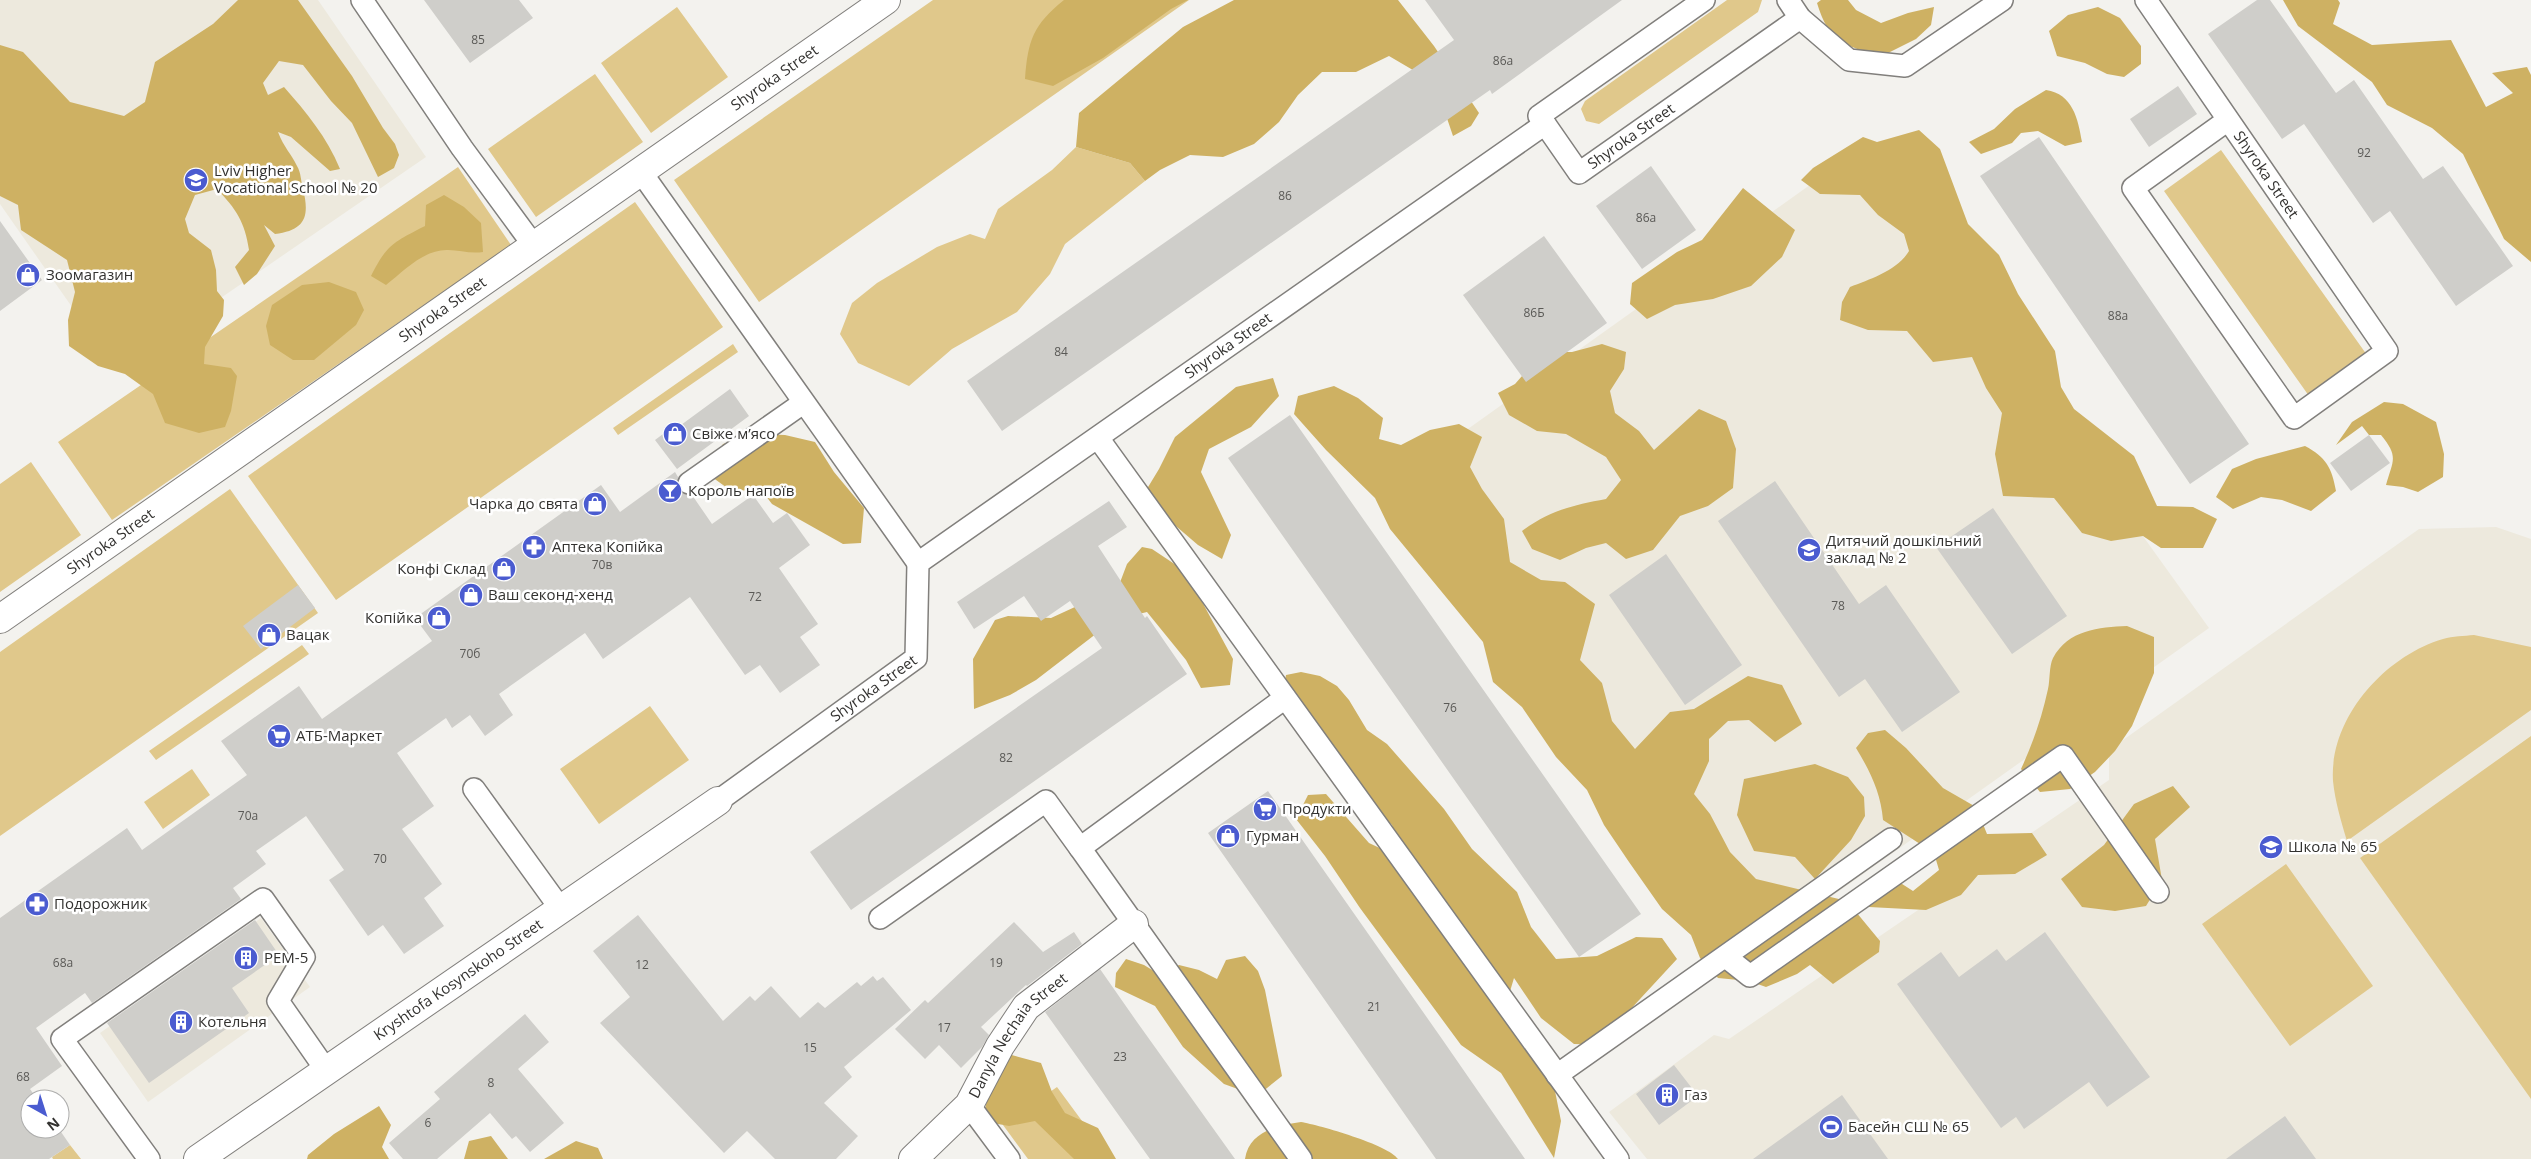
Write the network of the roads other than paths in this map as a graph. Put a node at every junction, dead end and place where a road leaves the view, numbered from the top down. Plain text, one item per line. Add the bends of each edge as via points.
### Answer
1 (362, 0) edge
2 (886, 0) edge
3 (1704, 0) edge
4 (1788, 0) edge
5 (2002, 0) edge
6 (2146, 0) edge
7 (1800, 18) junction
8 (2228, 120) junction
9 (1545, 124) junction
10 (641, 172) junction
11 (534, 246) junction
12 (803, 403) junction
13 (1098, 438) junction
14 (689, 483) dead end
15 (918, 563) junction
16 (0, 619) edge
17 (1285, 698) junction
18 (474, 789) dead end
19 (718, 801) joint
20 (1891, 839) dead end
21 (1080, 848) junction
22 (2158, 892) dead end
23 (560, 908) junction
24 (880, 918) dead end
25 (1134, 924) junction
26 (1726, 957) junction
27 (326, 1070) junction
28 (1557, 1075) junction
29 (970, 1105) junction
30 (149, 1159) edge
31 (198, 1159) edge
32 (913, 1159) edge
33 (1009, 1159) edge
34 (1301, 1159) edge
35 (1618, 1159) edge

1 - 11 lane via 462,148
2 - 10 street, Shyroka Street
3 - 9 lane via 1539,116
4 - 7 lane
5 - 7 lane via 1905,66 1849,60
6 - 8 lane, Shyroka Street
7 - 9 lane, Shyroka Street via 1580,173
8 - 8 lane, Shyroka Street via 2387,351 2294,418 2133,188
9 - 13 lane, Shyroka Street
10 - 11 street, Shyroka Street
10 - 12 lane
11 - 16 street, Shyroka Street
12 - 14 lane
12 - 15 lane
13 - 15 lane, Shyroka Street
13 - 17 lane
15 - 19 lane, Shyroka Street via 916,658
17 - 21 lane
17 - 28 lane
18 - 23 lane
19 - 23 street, Kryshtofa Kosynskoho Street
20 - 26 lane
21 - 24 lane via 1046,801
21 - 25 lane
22 - 26 lane via 2063,756 1750,976
23 - 27 street, Kryshtofa Kosynskoho Street
25 - 29 street, Danyla Nechaia Street via 1026,1007 1000,1046
25 - 34 lane
26 - 28 lane
27 - 30 lane via 278,1001 304,957 263,898 62,1039
27 - 31 street, Kryshtofa Kosynskoho Street
28 - 35 lane
29 - 32 street, Danyla Nechaia Street
29 - 33 lane

